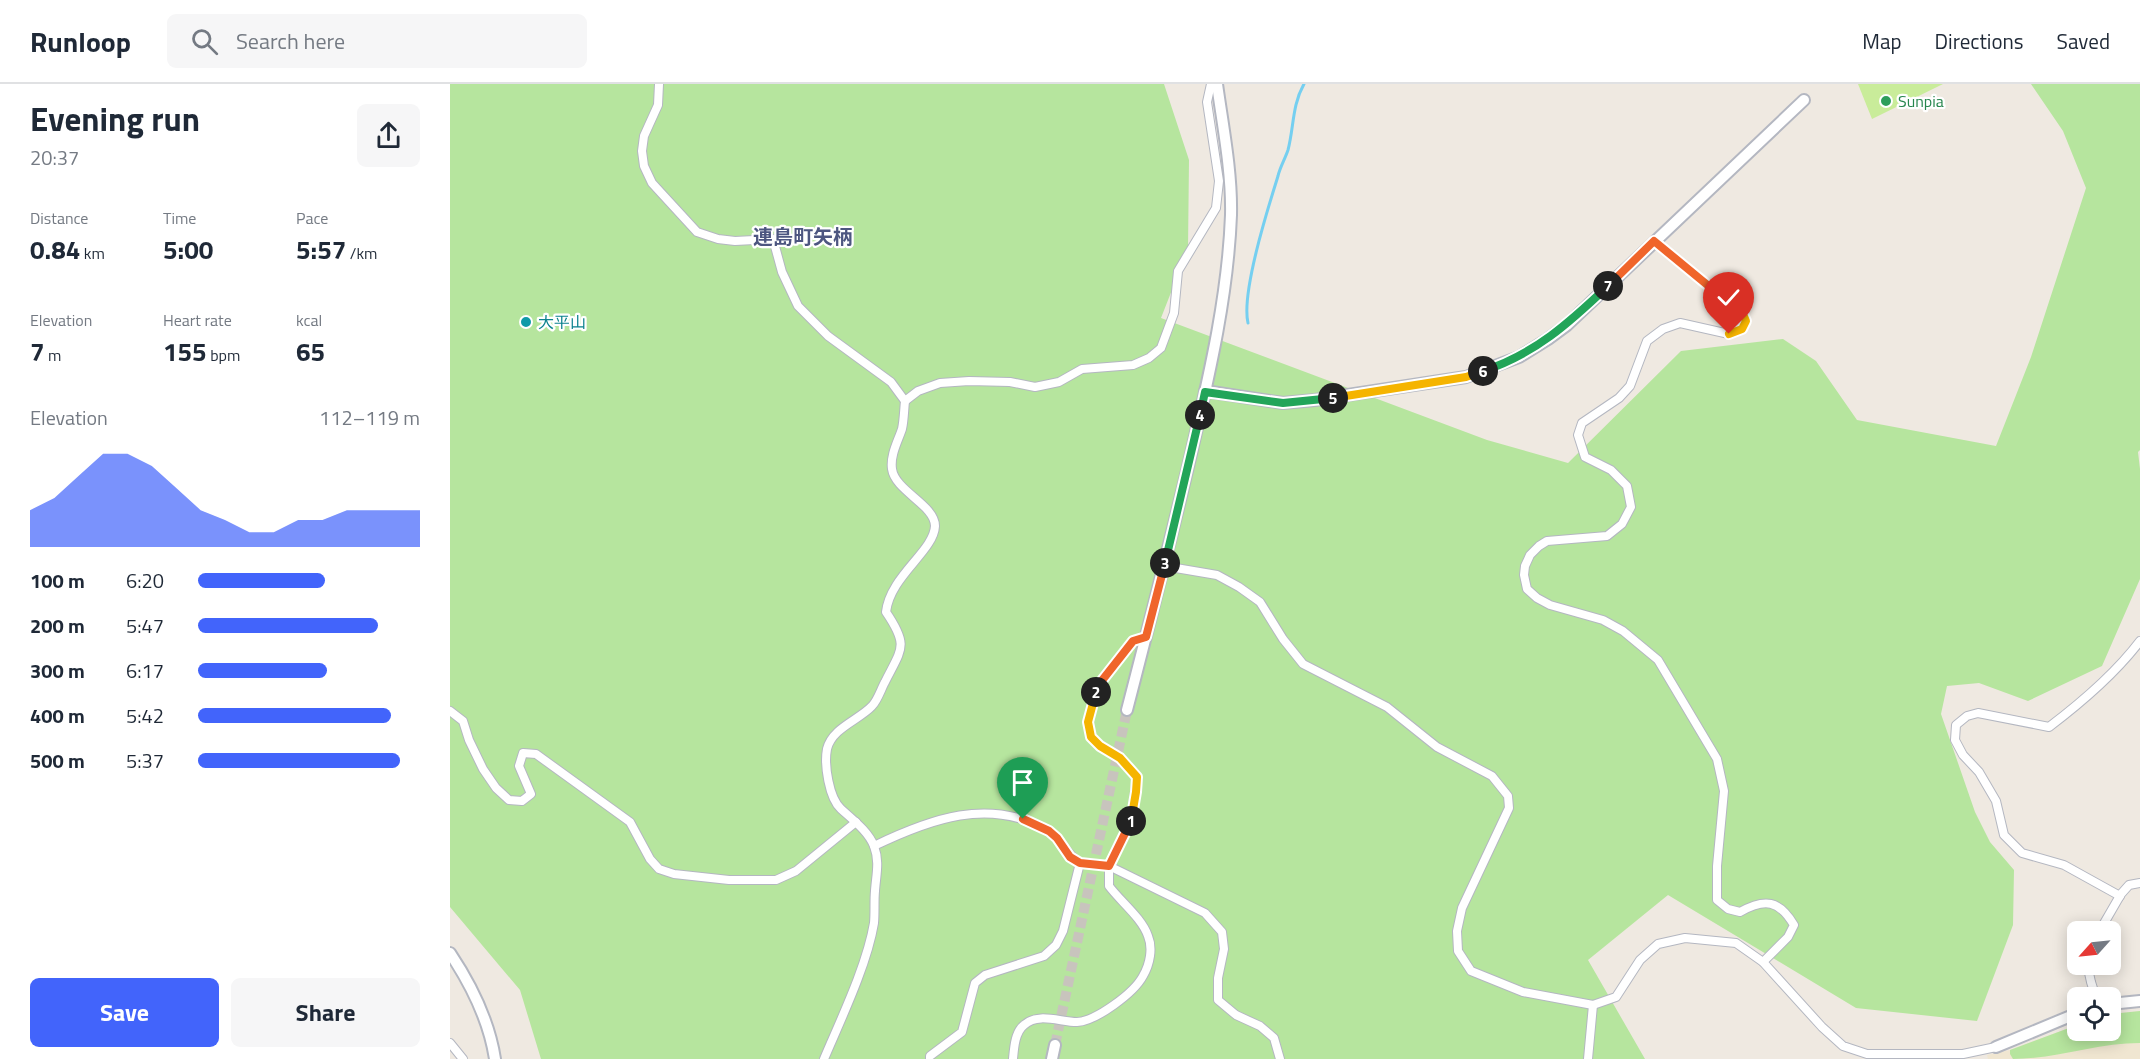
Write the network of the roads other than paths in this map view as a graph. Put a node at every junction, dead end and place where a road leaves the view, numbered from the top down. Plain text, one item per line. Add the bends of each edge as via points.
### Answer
1 (659, 84) edge
2 (1211, 84) edge
3 (1217, 84) edge
4 (1804, 100) dead end
5 (1654, 241) junction
6 (1205, 392) junction
7 (905, 401) junction
8 (1164, 566) junction
9 (1146, 637) junction
10 (2140, 642) edge
11 (1127, 710) tunnel mouth
12 (450, 711) edge
13 (856, 822) junction
14 (874, 846) junction
15 (1080, 863) junction
16 (1109, 866) junction
17 (2140, 883) edge
18 (2120, 896) junction
19 (2105, 921) edge
20 (450, 953) edge
21 (1763, 962) junction
22 (2140, 1001) edge
23 (2121, 1003) edge
24 (1593, 1005) junction
25 (2067, 1018) edge
26 (450, 1043) edge
27 (1055, 1045) tunnel mouth
28 (1996, 1047) joint
29 (463, 1059) edge
30 (495, 1059) edge
31 (824, 1059) edge
32 (930, 1059) edge
33 (1012, 1059) edge
34 (1052, 1059) edge
35 (1280, 1059) edge
36 (1588, 1059) edge

1 - 7 street via 658,105 644,136 642,151 652,183 697,232 735,241 773,239 782,272 798,306 828,336 891,382
2 - 7 street via 1207,102 1219,180 1216,208 1178,271 1174,313 1161,348 1133,365 1082,369 1059,382 1035,387 1010,382 940,383
3 - 6 street via 1231,216 1220,317
4 - 5 street
5 - 6 street via 1548,339 1519,357 1466,377 1283,403
5 - 21 street via 1743,314 1746,321 1742,329 1729,334 1680,323 1647,341 1630,386 1582,423 1578,435 1585,457 1611,470 1627,486 1631,507 1622,524 1607,536 1547,541 1530,555 1524,575 1527,589 1537,598 1603,620 1658,660 1717,759 1724,790 1718,900 1728,909 1740,912 1754,905 1779,906 1794,925 1788,937
6 - 8 street
7 - 13 street via 892,469 896,479 932,516 935,525 932,537 888,600 886,612 899,631 902,649 873,705 840,731 826,751 829,784 839,807
8 - 9 street
8 - 24 street via 1217,575 1239,587 1260,602 1304,664 1387,707 1437,747 1492,776 1508,796 1509,808 1462,908 1458,951 1471,971 1523,992
9 - 11 street
9 - 16 street via 1133,641 1100,683 1088,722 1091,737 1120,758 1137,777 1131,820
10 - 18 street via 2124,662 2049,727 1978,713 1966,716 1956,725 1955,740 1996,801 2004,835 2022,853 2064,865
12 - 13 street via 464,721 483,768 509,800 522,801 531,794 519,766 523,753 536,754 630,822 650,860 659,869 674,874 776,880 796,871
13 - 14 street
14 - 15 street via 910,829 945,819 996,813 1023,819 1049,831 1070,857
14 - 31 street via 879,866 874,922 866,953
15 - 16 street
15 - 32 street via 1064,931 1056,945 1044,956 985,975 975,983 962,1032
16 - 33 street via 1109,886 1148,935 1151,956 1143,976 1128,994 1089,1019 1078,1022 1037,1018 1023,1025
16 - 35 street via 1205,913 1222,932 1218,1000 1274,1038
17 - 18 street via 2129,885
18 - 19 street
20 - 30 street via 477,1001
21 - 24 street via 1736,943 1685,938 1658,944 1640,960 1617,997
21 - 28 street via 1843,1046 1868,1054 1963,1054
22 - 23 street
24 - 36 street
25 - 28 street
26 - 29 street
27 - 34 street

